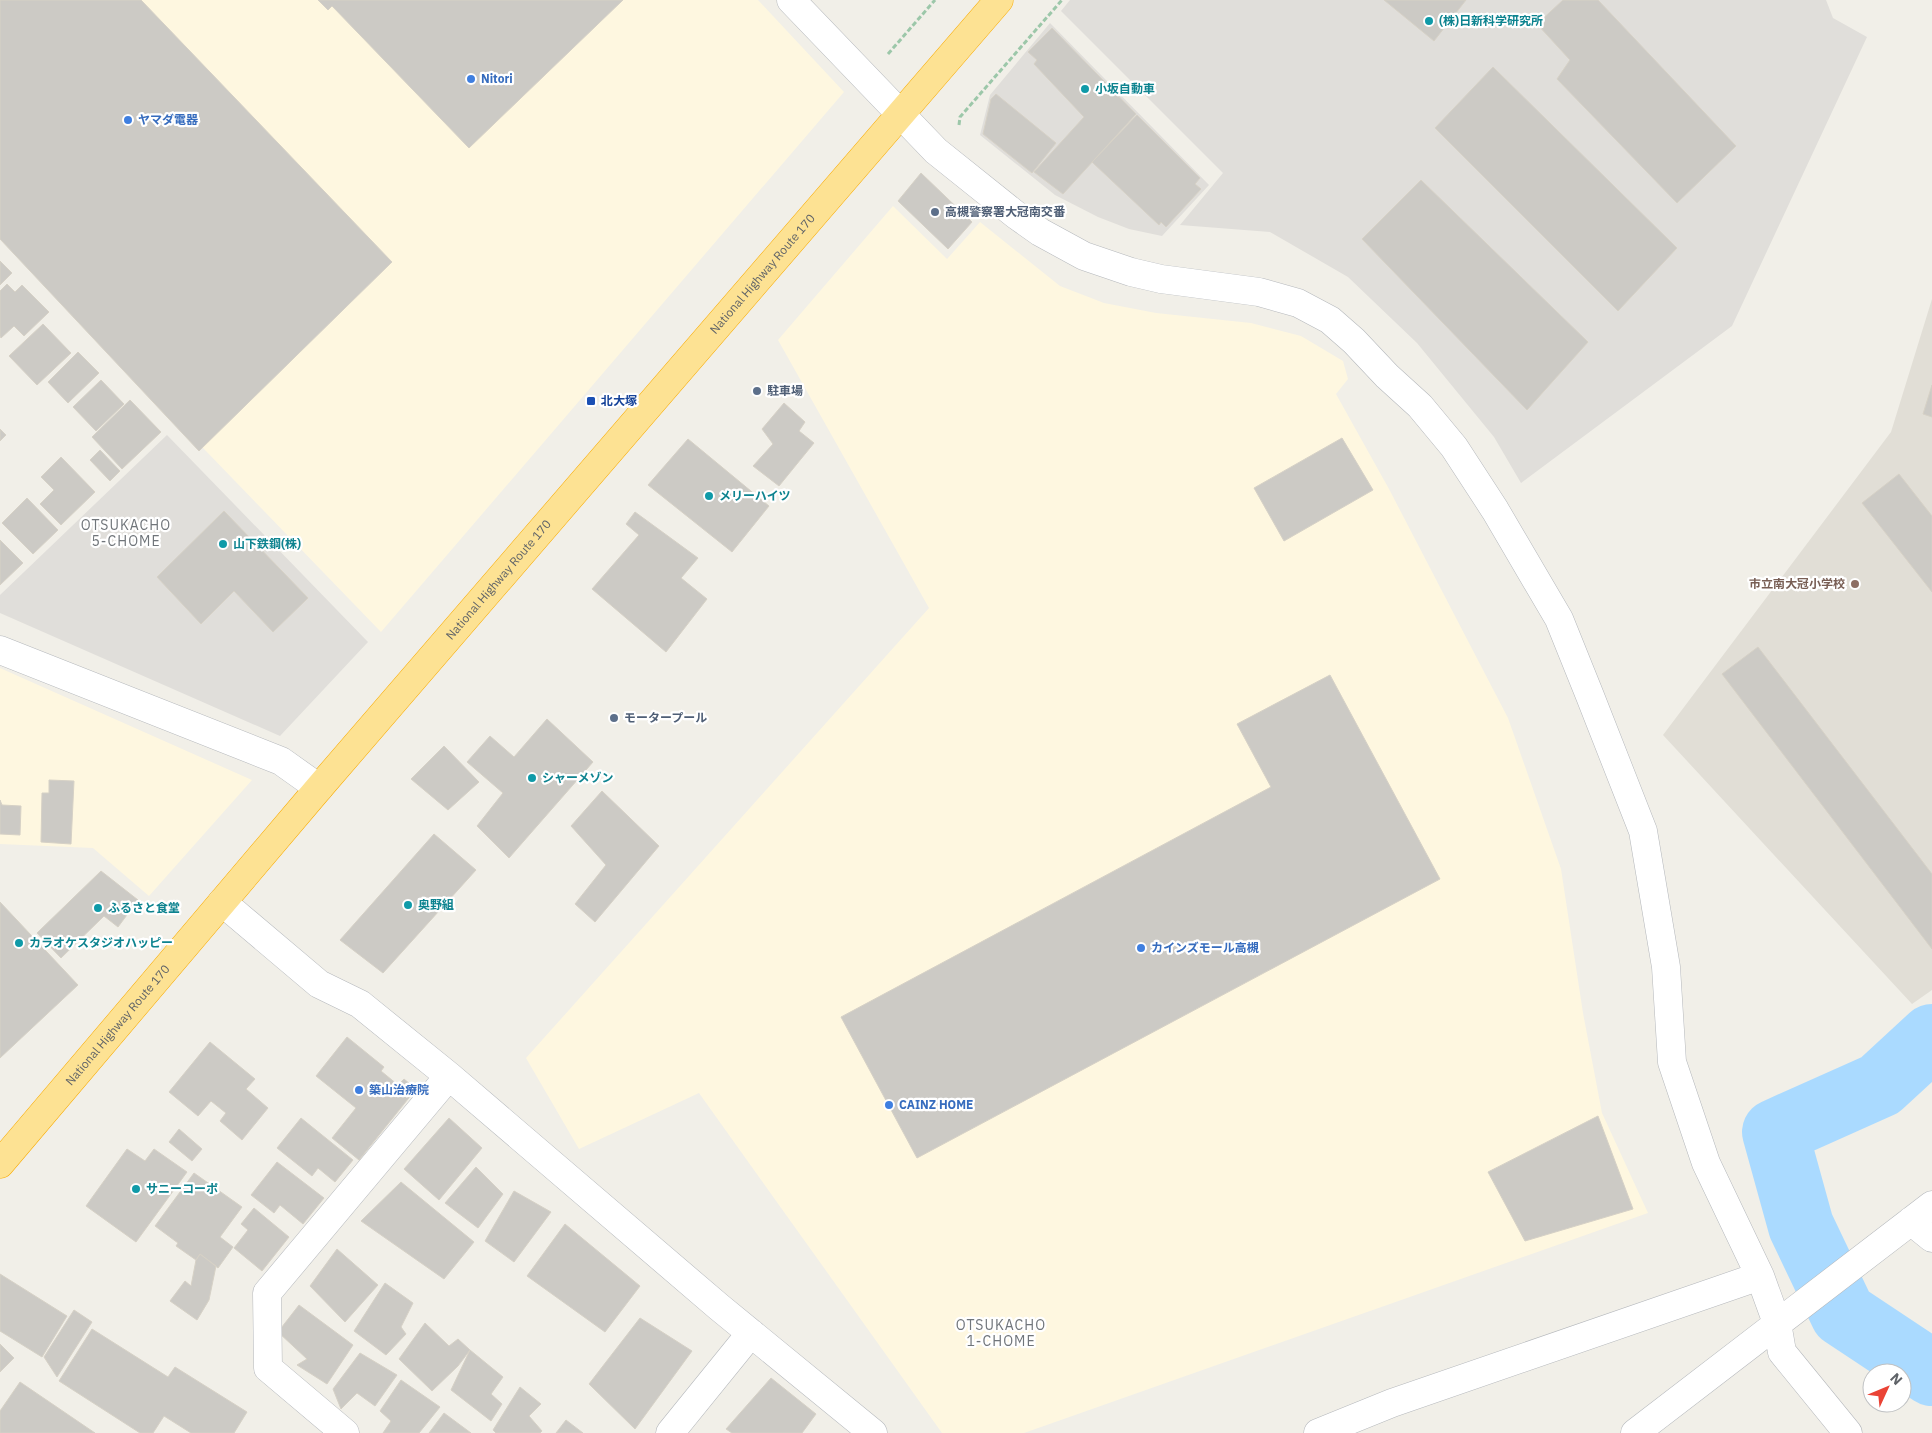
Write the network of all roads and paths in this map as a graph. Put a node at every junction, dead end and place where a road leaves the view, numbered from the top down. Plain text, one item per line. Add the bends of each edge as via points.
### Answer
1 (791, 0) edge
2 (935, 0) edge
3 (999, 0) edge
4 (1062, 0) edge
5 (865, 77) junction
6 (901, 114) junction
7 (959, 125) dead end
8 (0, 650) edge
9 (319, 788) junction
10 (222, 902) junction
11 (449, 1076) junction
12 (0, 1164) edge
13 (1922, 1213) edge
14 (1932, 1238) edge
15 (1760, 1276) junction
16 (1777, 1323) junction
17 (752, 1333) junction
18 (345, 1433) edge
19 (670, 1433) edge
20 (873, 1433) edge
21 (1318, 1433) edge
22 (1635, 1433) edge
23 (1848, 1433) edge

1 - 5 street
2 - 5 path
3 - 6 highway, National Highway Route 170
4 - 7 path via 960,117
5 - 6 street
6 - 9 highway, National Highway Route 170
6 - 15 street via 936,151 1016,215 1084,256 1160,280 1259,292 1298,303 1330,320 1420,406 1454,447 1559,619 1644,832 1666,967 1672,1062 1706,1162
8 - 9 street via 281,761
9 - 10 highway, National Highway Route 170
10 - 11 street via 319,984 360,1004
10 - 12 highway, National Highway Route 170
11 - 17 street
11 - 18 street via 267,1293 268,1368
13 - 14 street
13 - 16 street
15 - 16 street
15 - 21 street via 1392,1403
16 - 22 street
16 - 23 street via 1782,1352
17 - 19 street
17 - 20 street

